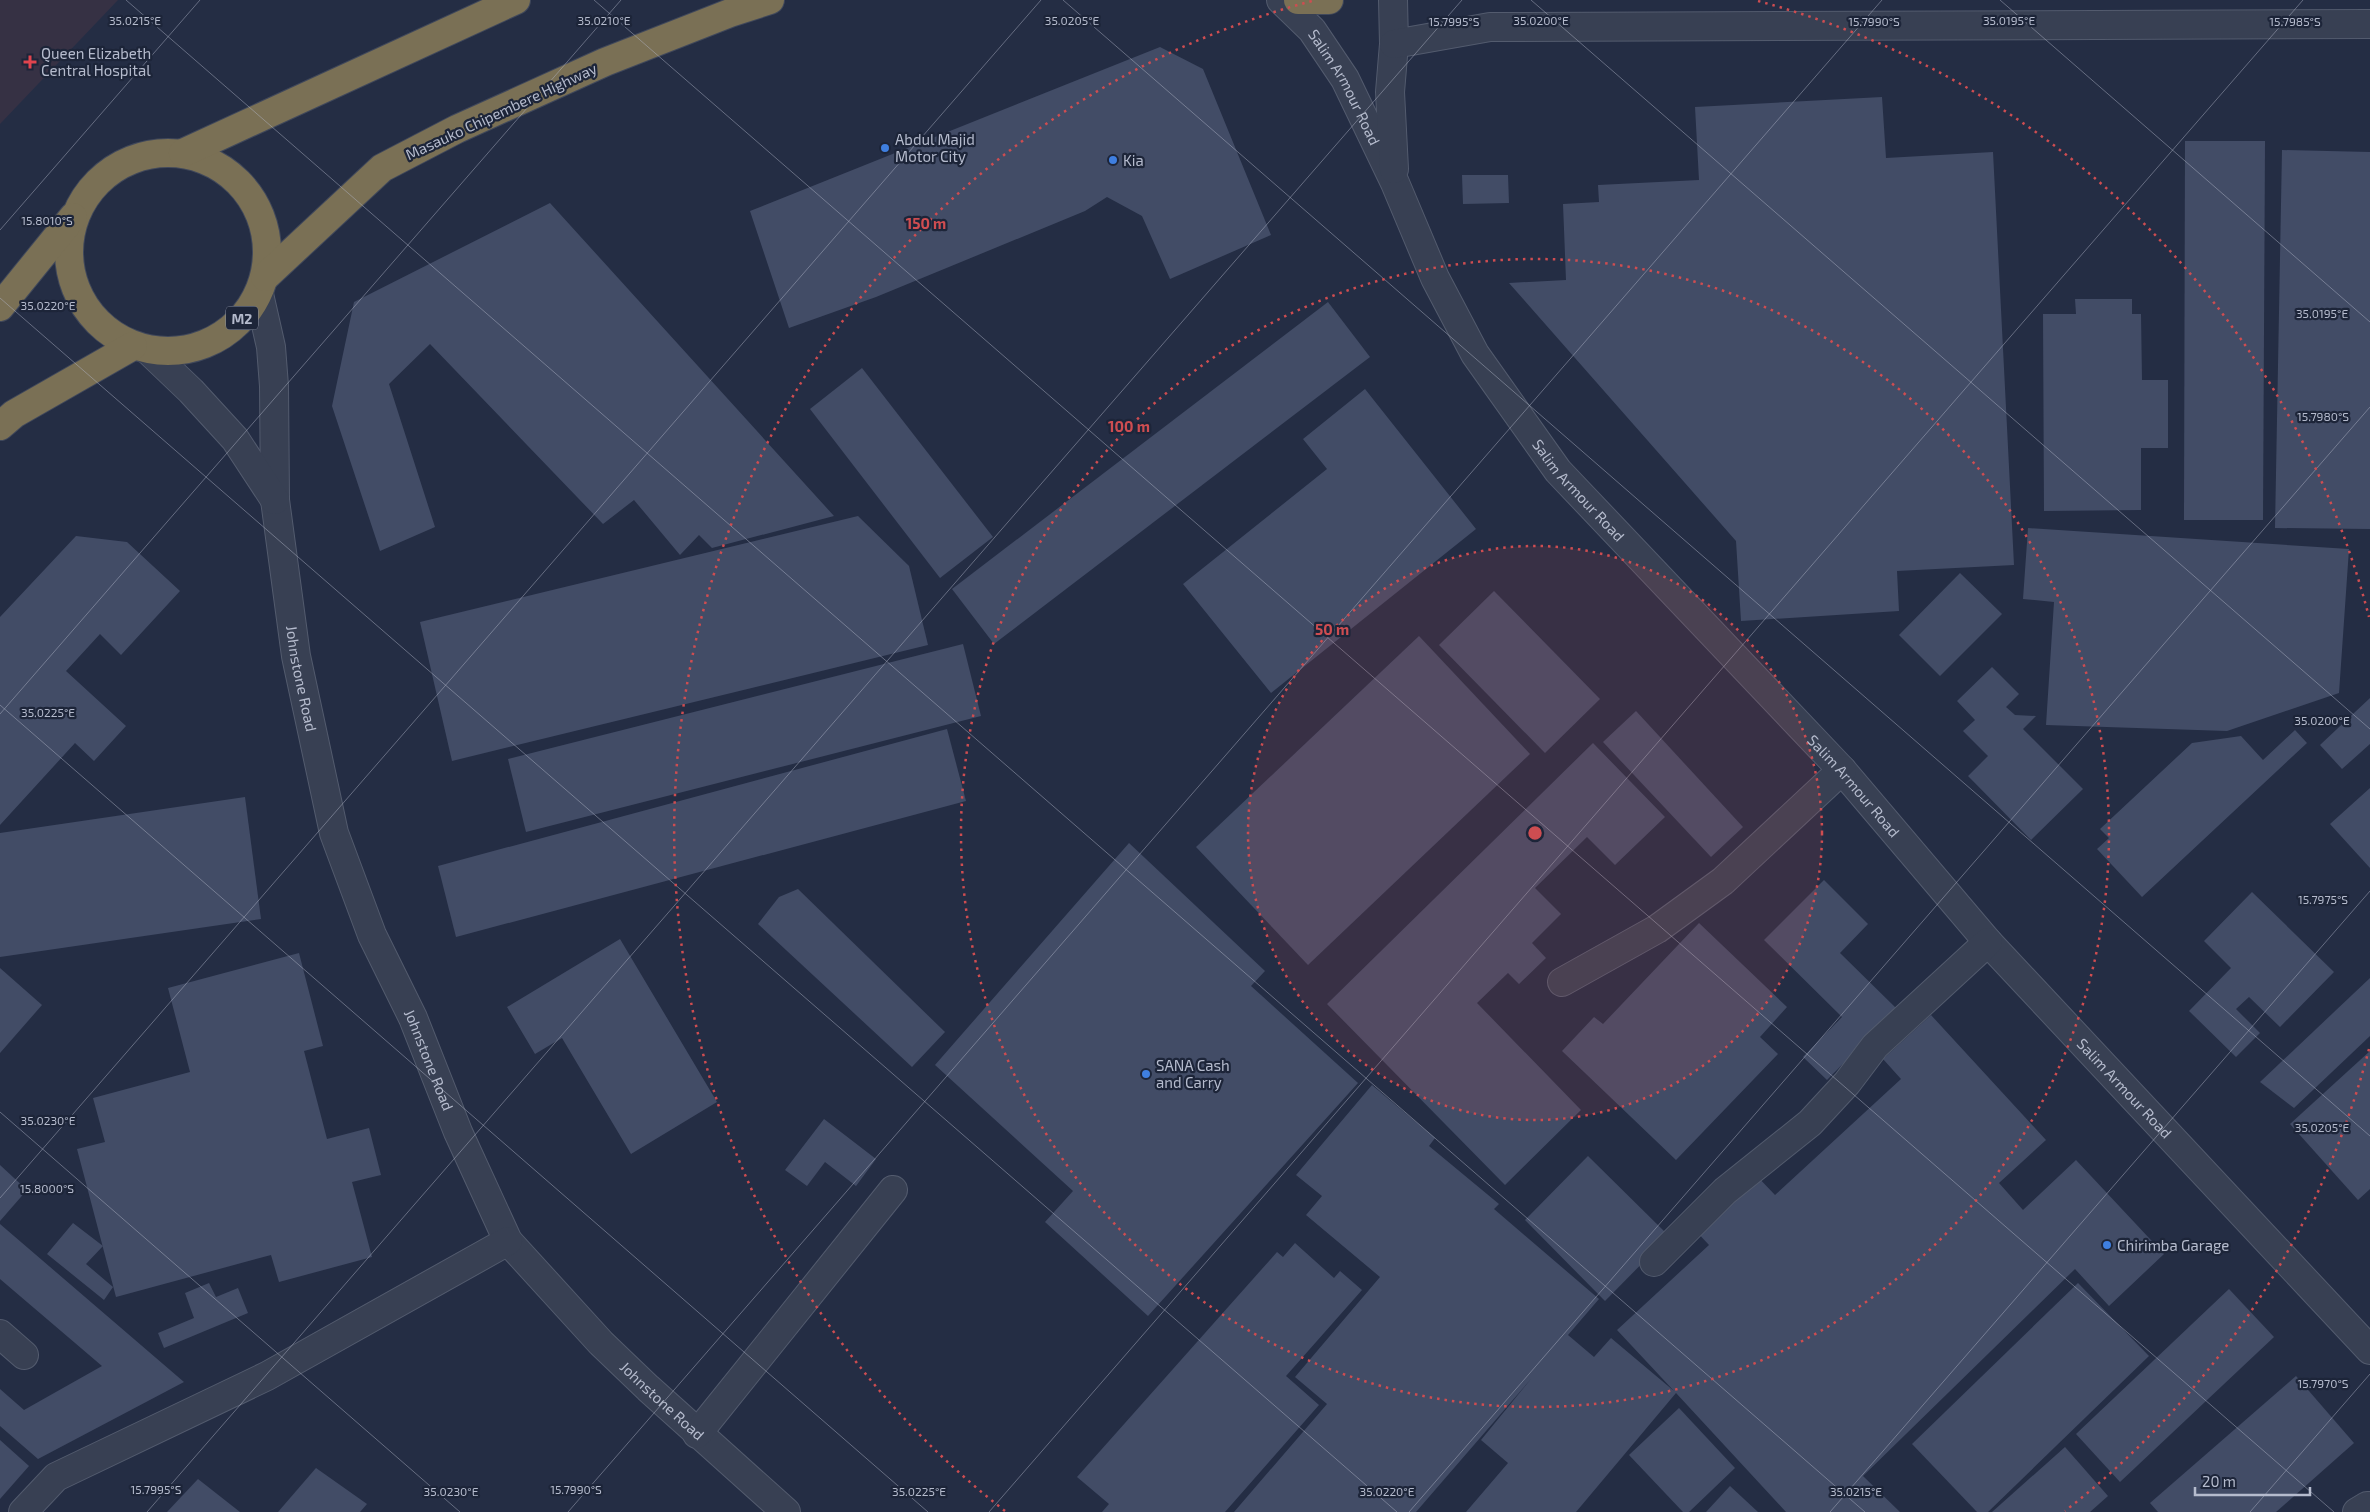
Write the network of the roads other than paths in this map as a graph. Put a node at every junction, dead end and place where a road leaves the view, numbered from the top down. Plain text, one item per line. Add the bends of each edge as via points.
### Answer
1 (516, 0) edge
2 (770, 0) edge
3 (1281, 0) edge
4 (1298, 0) edge
5 (1329, 0) edge
6 (1393, 0) edge
7 (2276, 12) edge
8 (2370, 24) edge
9 (1394, 44) junction
10 (183, 153) junction
11 (1395, 184) junction
12 (76, 213) junction
13 (262, 285) junction
14 (0, 308) edge
15 (140, 348) junction
16 (0, 426) edge
17 (274, 500) junction
18 (1842, 770) junction
19 (1988, 942) junction
20 (1562, 982) dead end
21 (892, 1190) dead end
22 (508, 1241) junction
23 (1654, 1262) dead end
24 (0, 1334) edge
25 (2370, 1350) edge
26 (24, 1355) dead end
27 (697, 1434) junction
28 (2370, 1506) edge
29 (23, 1512) edge
30 (786, 1512) edge
31 (2357, 1512) edge

1 - 10 highway, M2
2 - 13 highway, Masauko Chipembere Highway / M2 via 605,62 457,129 382,168
3 - 11 street, Salim Armour Road via 1312,30 1346,79
4 - 5 highway
6 - 9 street, Salim Armour Road
7 - 8 street
7 - 9 street via 1490,27
9 - 11 street, Salim Armour Road via 1390,92
10 - 12 highway, M2 via 150,154 120,165 94,186
10 - 13 highway, M2 via 215,163 242,184 260,211 268,244
11 - 18 street, Salim Armour Road via 1435,278 1475,354 1558,471
12 - 14 highway, M2
12 - 15 highway, M2 via 69,244 71,276 84,306 105,330
13 - 15 highway, M2 via 240,321 213,341 182,351
13 - 17 street, Johnstone Road via 274,386
15 - 16 highway via 14,414
15 - 17 street via 191,391 235,439
17 - 22 street, Johnstone Road via 296,656 334,833 372,935 413,1018 458,1132
18 - 19 street, Salim Armour Road
18 - 20 street via 1723,880 1657,929
19 - 23 street via 1875,1046 1810,1124 1726,1191
19 - 25 street, Salim Armour Road
21 - 27 street
22 - 27 street, Johnstone Road via 601,1343
22 - 29 street via 267,1376 56,1477
24 - 26 street
27 - 30 street, Johnstone Road
28 - 31 street

